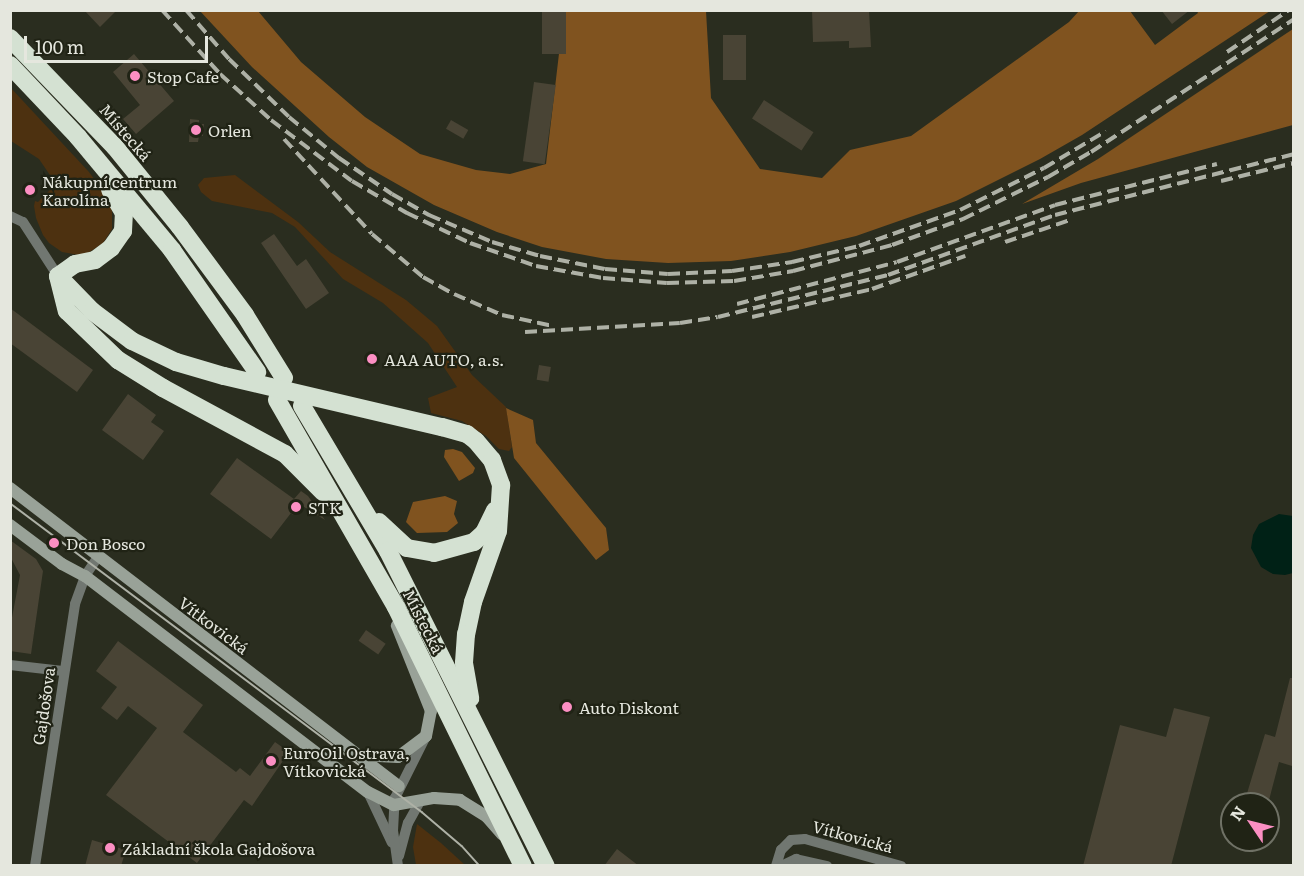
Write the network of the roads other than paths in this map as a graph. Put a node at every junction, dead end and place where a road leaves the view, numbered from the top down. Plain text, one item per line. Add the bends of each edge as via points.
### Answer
1 (10, 38) edge
2 (10, 65) edge
3 (78, 137) junction
4 (10, 216) edge
5 (58, 276) junction
6 (256, 372) dead end
7 (284, 378) dead end
8 (277, 400) dead end
9 (302, 406) dead end
10 (10, 488) edge
11 (355, 495) junction
12 (501, 497) junction
13 (341, 509) junction
14 (10, 525) edge
15 (98, 557) junction
16 (85, 576) junction
17 (396, 607) junction
18 (10, 664) edge
19 (63, 671) junction
20 (474, 717) junction
21 (426, 736) junction
22 (357, 754) junction
23 (399, 786) junction
24 (369, 792) junction
25 (420, 801) junction
26 (394, 805) junction
27 (395, 848) junction
28 (515, 848) junction
29 (398, 864) edge
30 (35, 866) edge
31 (523, 866) edge
32 (546, 866) edge
33 (776, 866) edge
34 (781, 866) edge
35 (827, 866) edge
36 (901, 866) edge

1 - 7 highway, Místecká via 115,147 180,227 245,315
2 - 3 highway
3 - 5 highway via 124,213 123,231 111,248 94,260 75,264
3 - 6 highway via 172,250
4 - 5 street via 23,222
5 - 12 highway, bridge via 92,311 132,341 176,362 466,434 485,450 498,472
5 - 13 highway via 67,311 118,360 285,454
8 - 13 highway, Místecká
9 - 11 highway, Místecká
10 - 15 street, Vítkovická
11 - 12 highway via 392,537 407,548 434,553 474,542 484,533
11 - 20 highway, Místecká
12 - 20 highway via 498,531 466,634 464,663
13 - 17 highway, Místecká
14 - 16 street
15 - 16 street, Gajdošova
15 - 22 street, Vítkovická
16 - 19 street, Gajdošova via 75,604
16 - 24 street
17 - 21 street via 398,630 431,711
17 - 28 highway, Místecká
18 - 19 street
19 - 30 street, Gajdošova
20 - 32 highway, Místecká
21 - 22 street via 398,757
21 - 23 street
22 - 23 street, Vítkovická
23 - 26 street
24 - 26 street
24 - 27 street
25 - 26 street
25 - 28 street via 460,800 487,817
25 - 29 street via 408,823
26 - 27 street
27 - 29 street
28 - 31 highway, Místecká
33 - 36 street, Vítkovická via 781,850 791,840 805,839
34 - 35 street via 796,859

